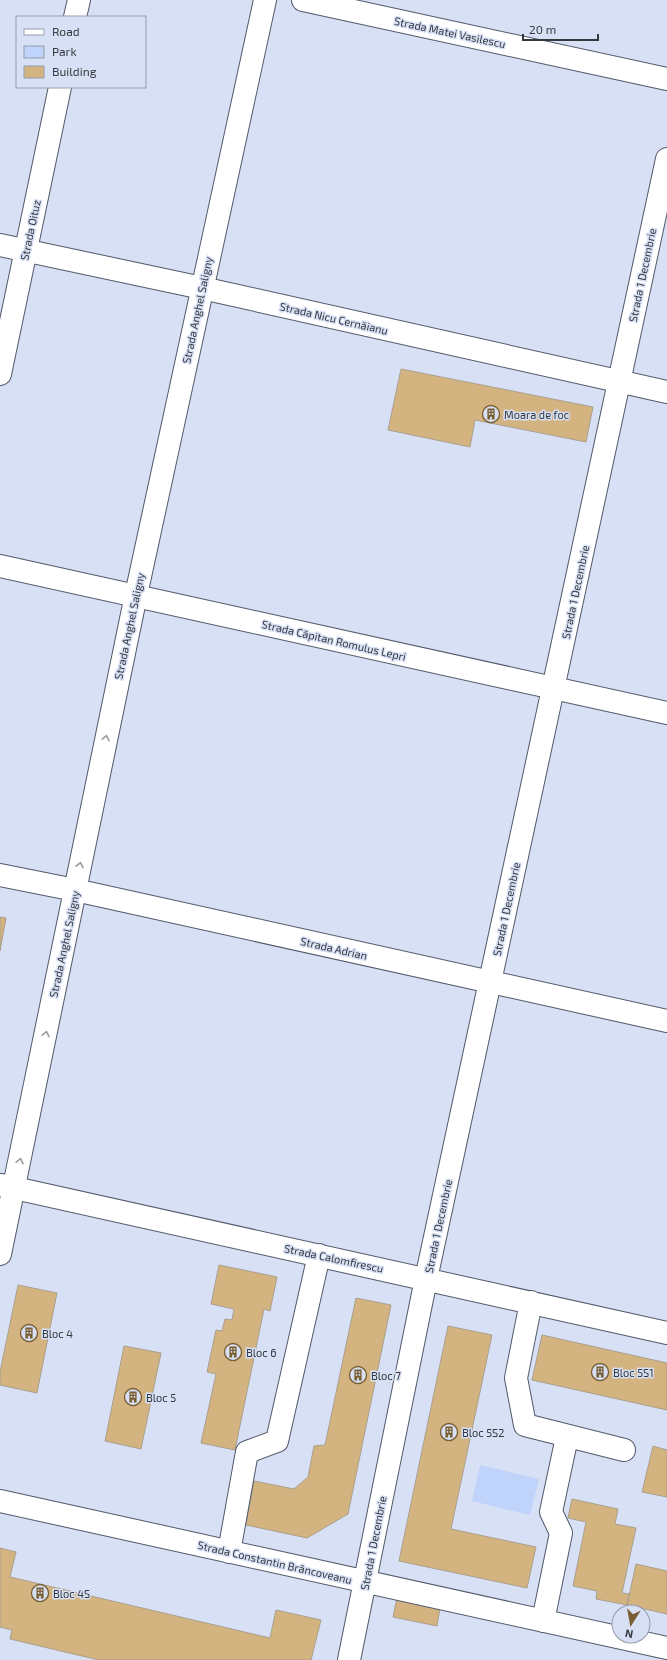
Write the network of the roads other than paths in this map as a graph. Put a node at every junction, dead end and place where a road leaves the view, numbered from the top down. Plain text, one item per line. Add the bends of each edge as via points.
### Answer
1 (78, 0) edge
2 (265, 0) edge
3 (303, 0) edge
4 (75, 16) edge
5 (667, 79) edge
6 (60, 88) edge
7 (667, 159) edge
8 (0, 246) edge
9 (26, 251) junction
10 (202, 288) junction
11 (0, 374) edge
12 (620, 381) junction
13 (667, 392) edge
14 (0, 566) edge
15 (136, 595) junction
16 (554, 689) junction
17 (667, 713) edge
18 (0, 875) edge
19 (75, 890) junction
20 (490, 983) junction
21 (667, 1021) edge
22 (7, 1186) edge
23 (0, 1254) edge
24 (320, 1255) junction
25 (426, 1279) junction
26 (531, 1302) junction
27 (667, 1333) edge
28 (567, 1437) junction
29 (624, 1450) dead end
30 (0, 1501) edge
31 (229, 1552) junction
32 (365, 1582) junction
33 (544, 1621) junction
34 (667, 1648) edge
35 (349, 1660) edge

1 - 4 street
2 - 10 street, Strada Anghel Saligny
3 - 5 street, Strada Matei Vasilescu
6 - 9 street, Strada Oituz
7 - 12 street, Strada 1 Decembrie
8 - 9 street, Strada Nicu Cernăianu
9 - 10 street, Strada Nicu Cernăianu
9 - 11 street, Strada Oituz
10 - 12 street, Strada Nicu Cernăianu
10 - 15 street, Strada Anghel Saligny
12 - 13 street, Strada Nicu Cernăianu
12 - 16 street, Strada 1 Decembrie
14 - 15 street, Strada Căpitan Romulus Lepri
15 - 16 street, Strada Căpitan Romulus Lepri
19 -> 15 street, Strada Anghel Saligny
16 - 17 street, Strada Căpitan Romulus Lepri
16 - 20 street, Strada 1 Decembrie
18 - 19 street, Strada Adrian
19 - 20 street, Strada Adrian
22 -> 19 street, Strada Anghel Saligny
20 - 21 street, Strada Adrian
20 - 25 street, Strada 1 Decembrie
22 - 23 street, Strada Anghel Saligny
22 - 24 street, Strada Calomfirescu
24 - 25 street, Strada Calomfirescu
24 - 31 street via 277,1440 247,1452
25 - 26 street, Strada Calomfirescu
25 - 32 street, Strada 1 Decembrie
26 - 27 street, Strada Calomfirescu
26 - 28 street via 516,1378 525,1425
28 - 29 street
28 - 33 street via 551,1512 561,1533
30 - 31 street, Strada Constantin Brâncoveanu
31 - 32 street, Strada Constantin Brâncoveanu
32 - 33 street, Strada Constantin Brâncoveanu
32 - 35 street, Strada 1 Decembrie
33 - 34 street, Strada Constantin Brâncoveanu

